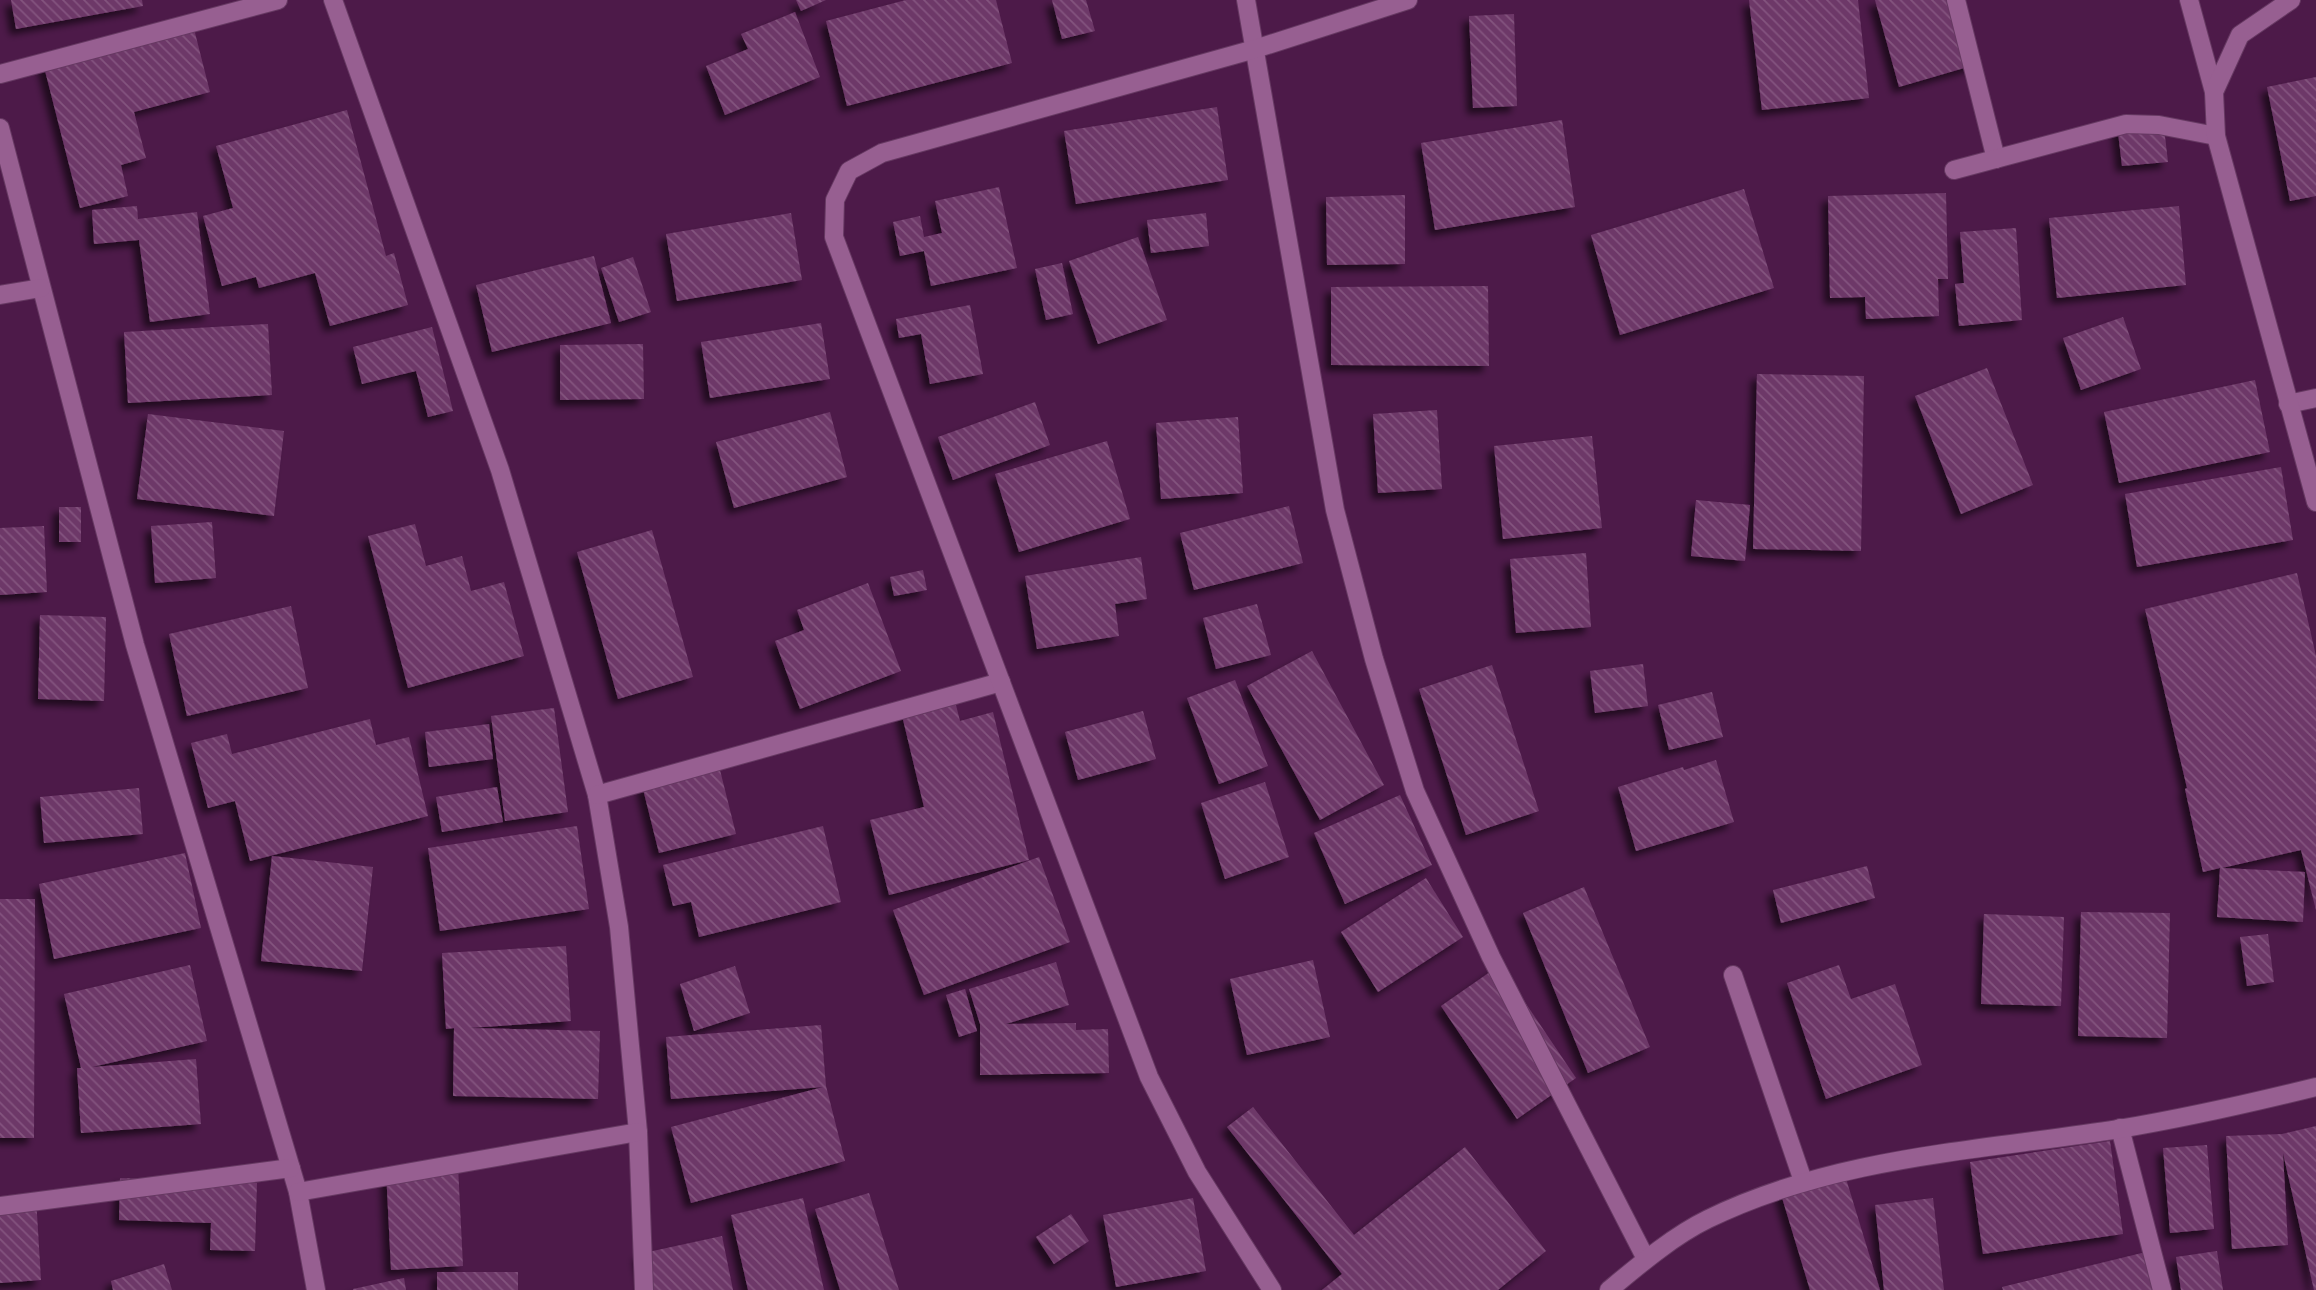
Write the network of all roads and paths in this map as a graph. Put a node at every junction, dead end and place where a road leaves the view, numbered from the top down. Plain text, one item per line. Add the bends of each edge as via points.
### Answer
1 (278, 0) edge
2 (333, 0) edge
3 (1246, 0) edge
4 (1408, 0) edge
5 (1956, 0) edge
6 (2189, 0) edge
7 (2291, 0) edge
8 (1255, 48) junction
9 (0, 74) edge
10 (2214, 92) junction
11 (0, 128) edge
12 (2216, 136) junction
13 (1996, 159) junction
14 (1954, 170) dead end
15 (41, 288) junction
16 (0, 295) edge
17 (2316, 398) edge
18 (2288, 404) junction
19 (2316, 502) edge
20 (1001, 682) junction
21 (597, 795) junction
22 (1733, 975) dead end
23 (2316, 1087) edge
24 (2120, 1128) junction
25 (638, 1132) junction
26 (290, 1168) junction
27 (1803, 1181) junction
28 (298, 1192) junction
29 (0, 1206) edge
30 (1646, 1259) junction
31 (316, 1290) edge
32 (644, 1290) edge
33 (1272, 1290) edge
34 (1609, 1290) edge
35 (2162, 1290) edge

1 - 9 street
2 - 21 street via 500,470
3 - 8 street
4 - 8 street
5 - 13 street
6 - 10 street
7 - 10 street via 2240,35
8 - 20 street via 882,153 849,171 835,200 834,237
8 - 30 street via 1335,510 1415,792 1491,957
10 - 12 street
11 - 15 street
12 - 13 street via 2126,124
12 - 18 street
13 - 14 street
15 - 16 street
15 - 26 street via 135,645
17 - 18 street
18 - 19 street
20 - 21 street
20 - 33 street via 1149,1077 1197,1172
21 - 25 street via 619,927
22 - 27 street
23 - 24 street
24 - 27 street via 1900,1159
24 - 35 street
25 - 28 street
25 - 32 street
26 - 28 street
26 - 29 street
27 - 30 street via 1706,1219
28 - 31 street
30 - 34 street

